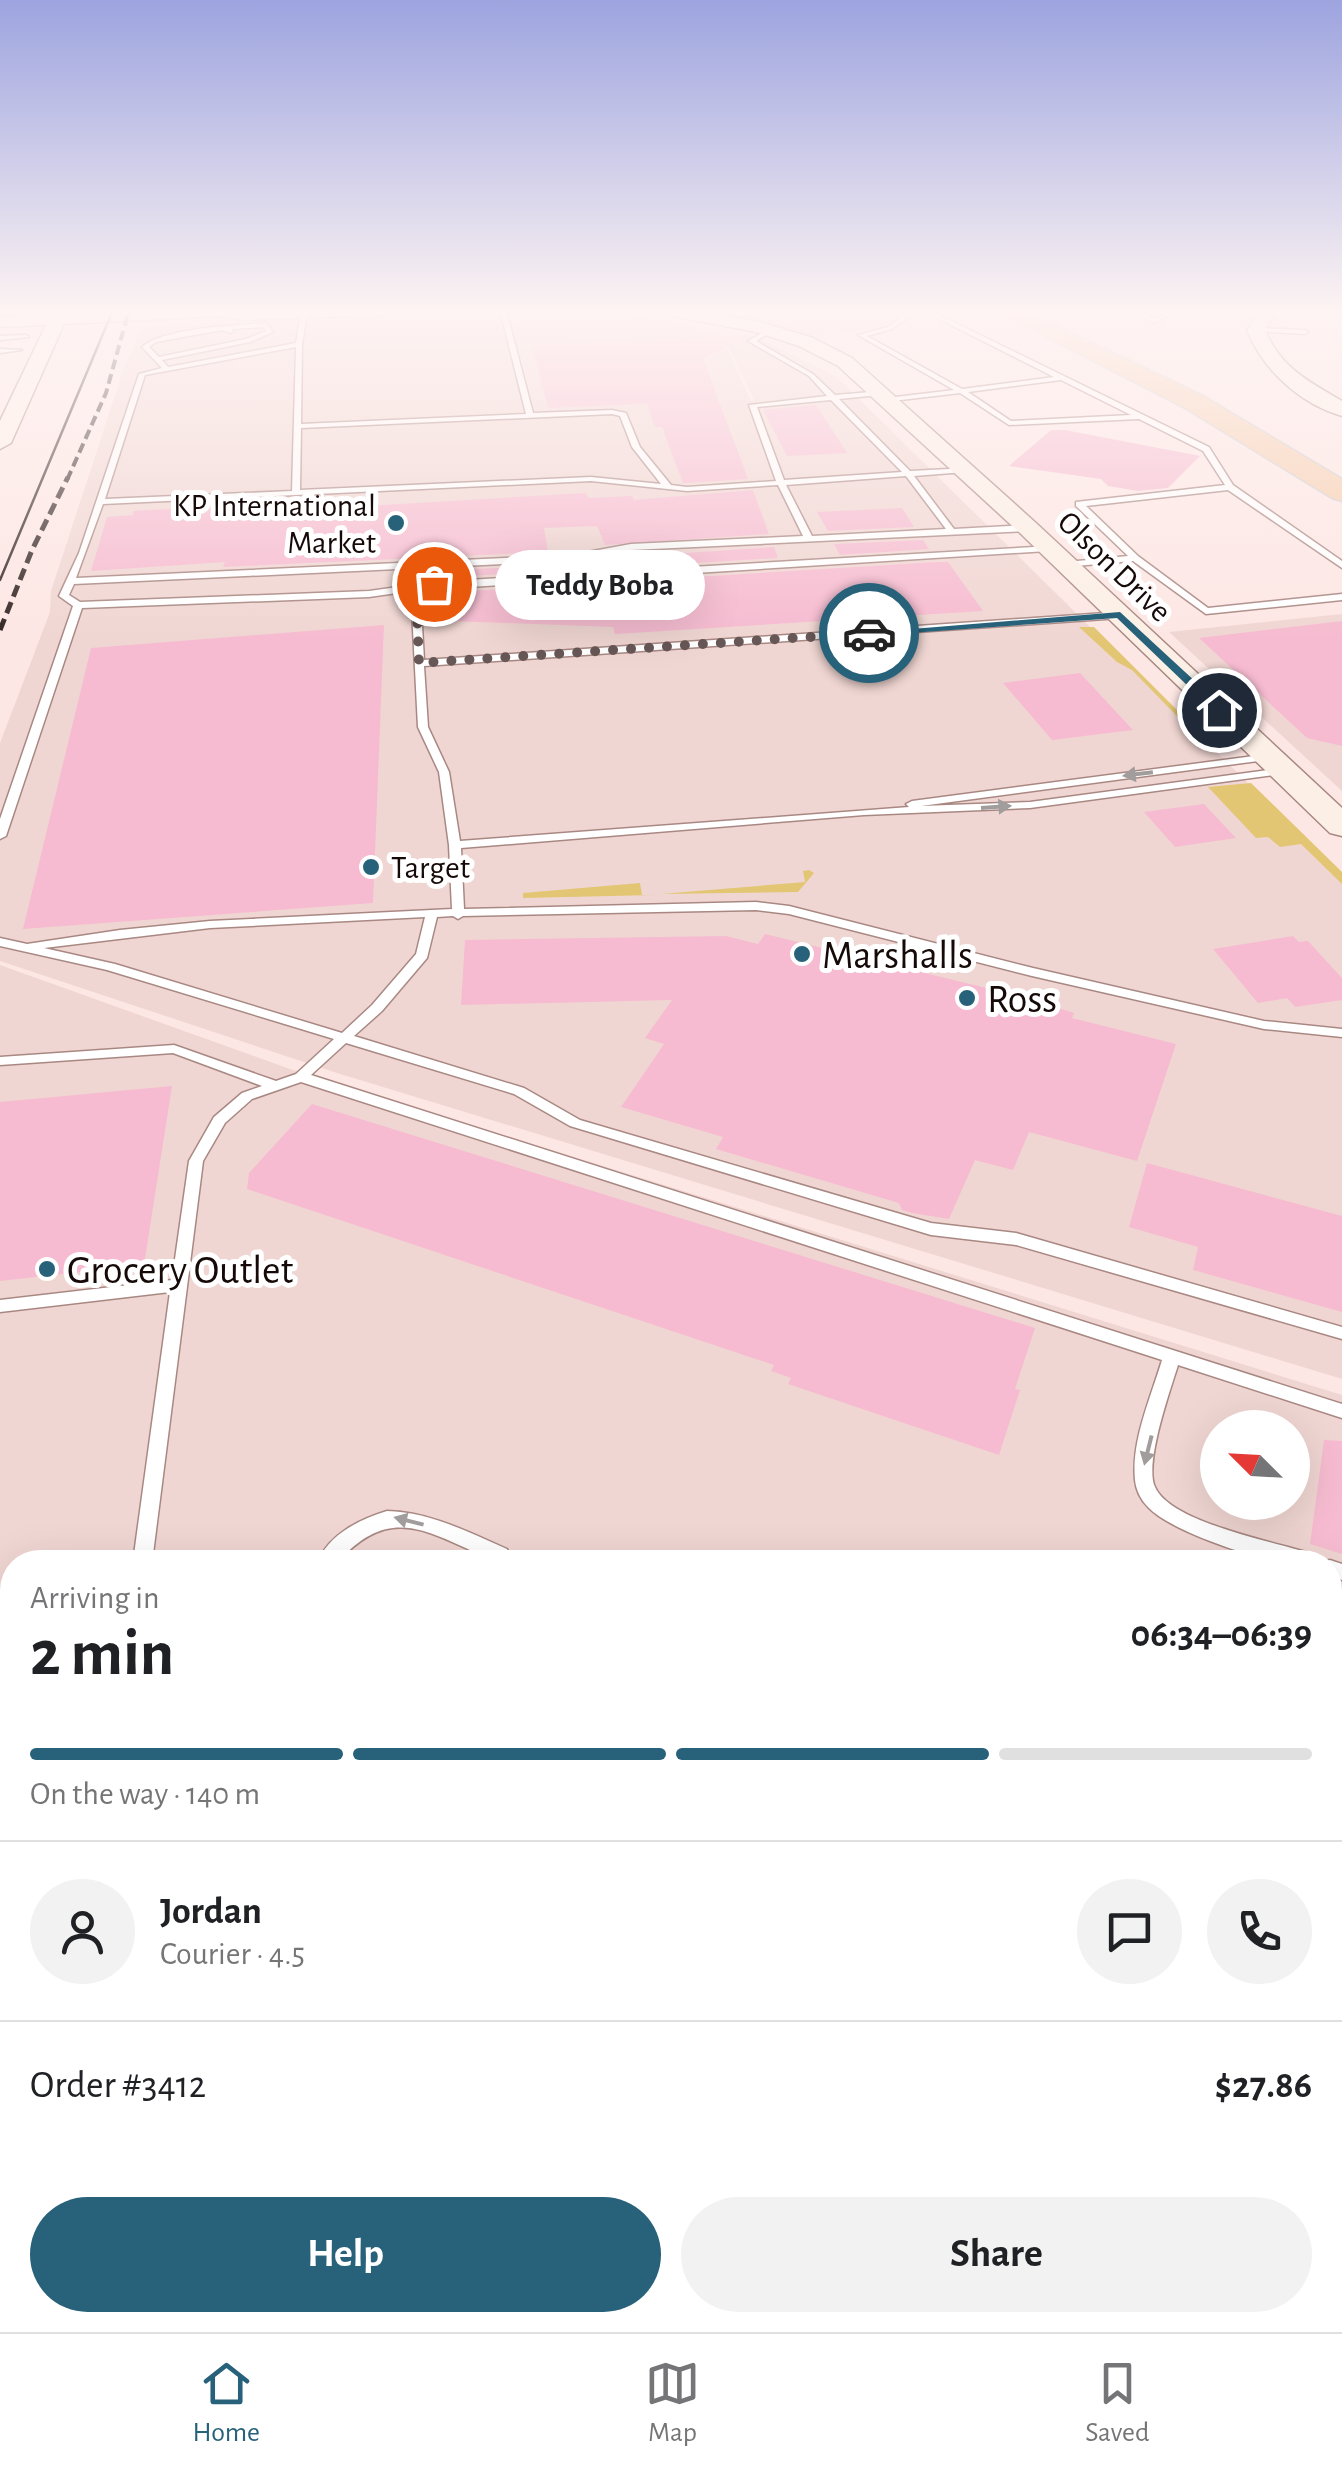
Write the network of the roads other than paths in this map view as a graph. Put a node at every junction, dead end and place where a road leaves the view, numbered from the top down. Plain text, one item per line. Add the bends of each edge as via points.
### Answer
1 (11, 419) edge
2 (128, 419) edge
3 (298, 419) edge
4 (449, 419) edge
5 (625, 419) edge
6 (757, 419) edge
7 (854, 419) edge
8 (908, 419) edge
9 (1003, 419) edge
10 (1087, 419) edge
11 (1145, 419) edge
12 (1222, 419) edge
13 (298, 426) junction
14 (0, 442) edge
15 (965, 470) junction
16 (908, 474) junction
17 (781, 483) junction
18 (668, 486) junction
19 (1230, 487) junction
20 (296, 492) junction
21 (1342, 492) edge
22 (101, 502) junction
23 (1028, 528) junction
24 (952, 532) junction
25 (809, 540) junction
26 (1048, 548) junction
27 (1135, 558) junction
28 (1342, 565) edge
29 (1067, 566) junction
30 (70, 581) junction
31 (416, 588) junction
32 (1342, 597) edge
33 (78, 604) junction
34 (1120, 615) junction
35 (419, 663) junction
36 (1276, 764) junction
37 (864, 812) junction
38 (1341, 825) edge
39 (0, 836) edge
40 (455, 845) junction
41 (458, 915) junction
42 (431, 916) junction
43 (0, 942) edge
44 (24, 948) junction
45 (1342, 1034) edge
46 (346, 1038) junction
47 (0, 1061) edge
48 (301, 1077) junction
49 (276, 1086) junction
50 (179, 1284) junction
51 (0, 1306) edge
52 (1342, 1332) edge
53 (1172, 1356) junction
54 (1342, 1410) edge
55 (144, 1550) edge
56 (335, 1550) edge
57 (486, 1550) edge
58 (1273, 1550) edge

1 - 14 street
2 - 22 lane
3 - 13 lane
4 - 13 lane
5 - 18 lane via 636,447
6 - 17 lane
7 - 16 lane
8 - 15 street, Olson Drive
9 - 10 lane
11 - 19 lane via 1206,450
12 - 21 highway
13 - 20 lane
15 - 16 lane
15 - 23 street, Olson Drive
16 - 17 lane
16 - 24 lane
17 - 18 lane
17 - 25 lane
18 - 20 lane via 591,479
19 - 27 lane via 1079,504
19 - 28 lane
20 - 22 lane
22 - 30 lane
23 - 24 lane
23 - 26 street, Olson Drive
24 - 25 lane
25 - 30 lane
26 - 29 street, Olson Drive
26 - 31 lane
27 - 29 lane
27 - 32 lane via 1206,611
29 - 34 street, Olson Drive
30 - 33 lane via 64,596
31 - 33 lane
31 - 35 lane
33 - 39 lane
34 - 35 lane
34 - 36 street, Olson Drive
35 - 40 lane via 422,727 444,772
36 -> 37 lane
37 -> 36 lane via 1030,805
36 - 38 street, Olson Drive
37 - 40 lane
40 - 41 lane
41 - 42 lane
41 - 45 lane via 789,910 1264,1025
42 - 44 lane via 87,937
42 - 46 lane via 422,955
43 - 44 lane
44 - 46 lane
46 - 48 lane
46 - 52 lane via 519,1091 576,1124 931,1229 1016,1239
47 - 49 lane via 174,1050
48 - 49 lane
48 - 53 lane
49 - 50 lane via 247,1096 220,1120 196,1160
50 - 51 lane
50 - 55 lane
53 - 54 lane
53 -> 58 lane via 1143,1469 1146,1491 1162,1510 1190,1524
57 -> 56 lane via 394,1516 344,1537

